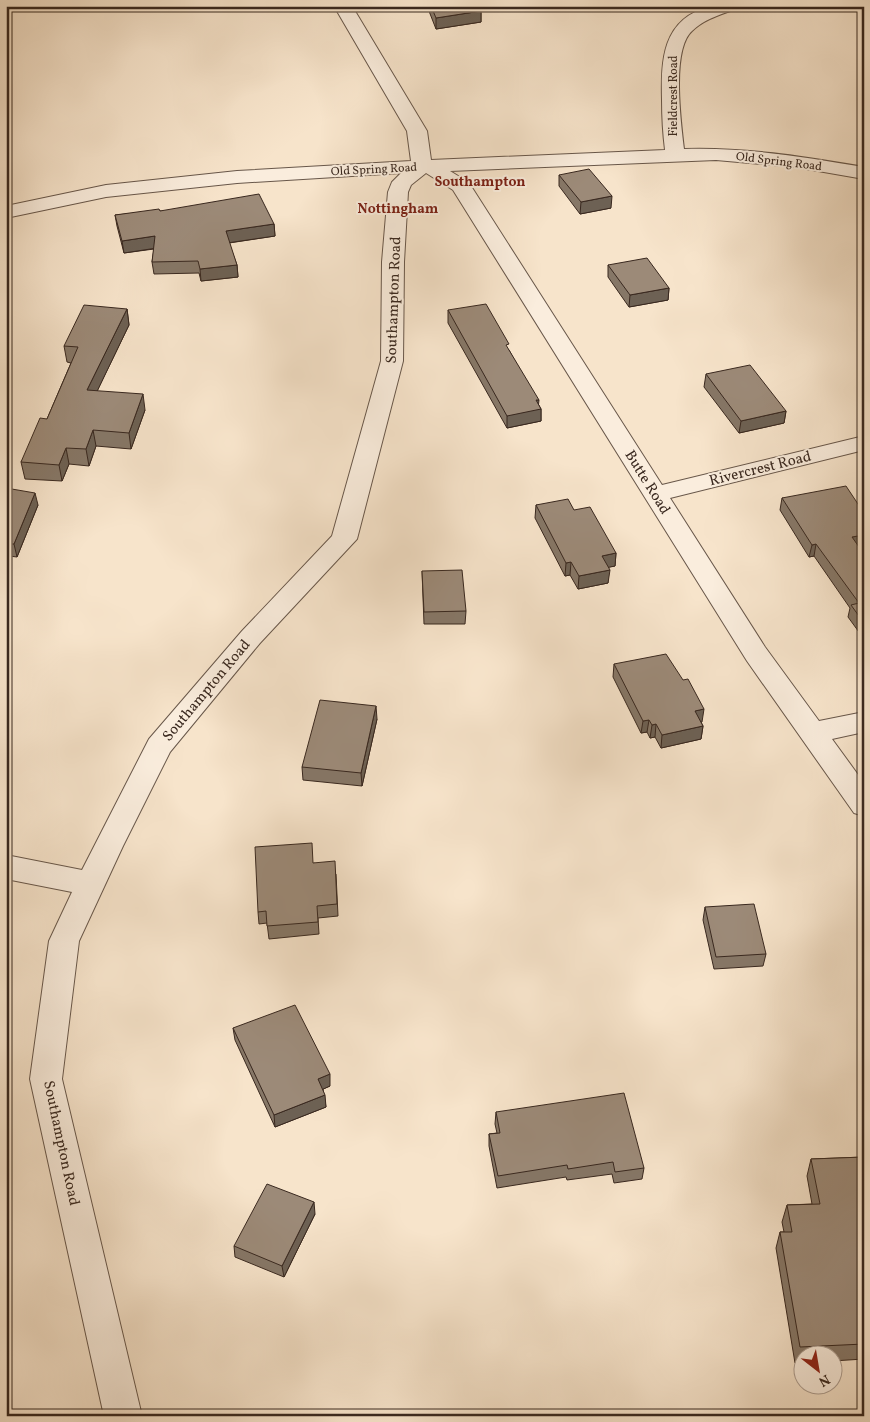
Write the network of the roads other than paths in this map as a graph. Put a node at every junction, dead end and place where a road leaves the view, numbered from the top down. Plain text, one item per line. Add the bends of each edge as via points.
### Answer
1 (343, 6) edge
2 (727, 6) edge
3 (675, 156) junction
4 (425, 166) junction
5 (864, 173) edge
6 (6, 212) edge
7 (864, 442) edge
8 (656, 494) junction
9 (864, 722) edge
10 (812, 733) junction
11 (864, 805) edge
12 (6, 867) edge
13 (92, 884) junction
14 (123, 1416) edge

1 - 4 street via 416,131
2 - 3 street, Fieldcrest Road via 705,13 687,26 675,41 671,57
3 - 4 street, Old Spring Road
3 - 5 street, Old Spring Road via 716,154 756,157
4 - 6 street, Old Spring Road via 237,177 106,191
4 - 8 street, Butte Road via 461,186
4 - 13 street, Southampton Road via 402,182 398,192 393,262 392,361 344,539 252,637 159,746
7 - 8 street, Rivercrest Road
8 - 10 street, Butte Road via 756,654
9 - 10 street
10 - 11 street, Butte Road
12 - 13 street
13 - 14 street, Southampton Road via 64,942 46,1079

